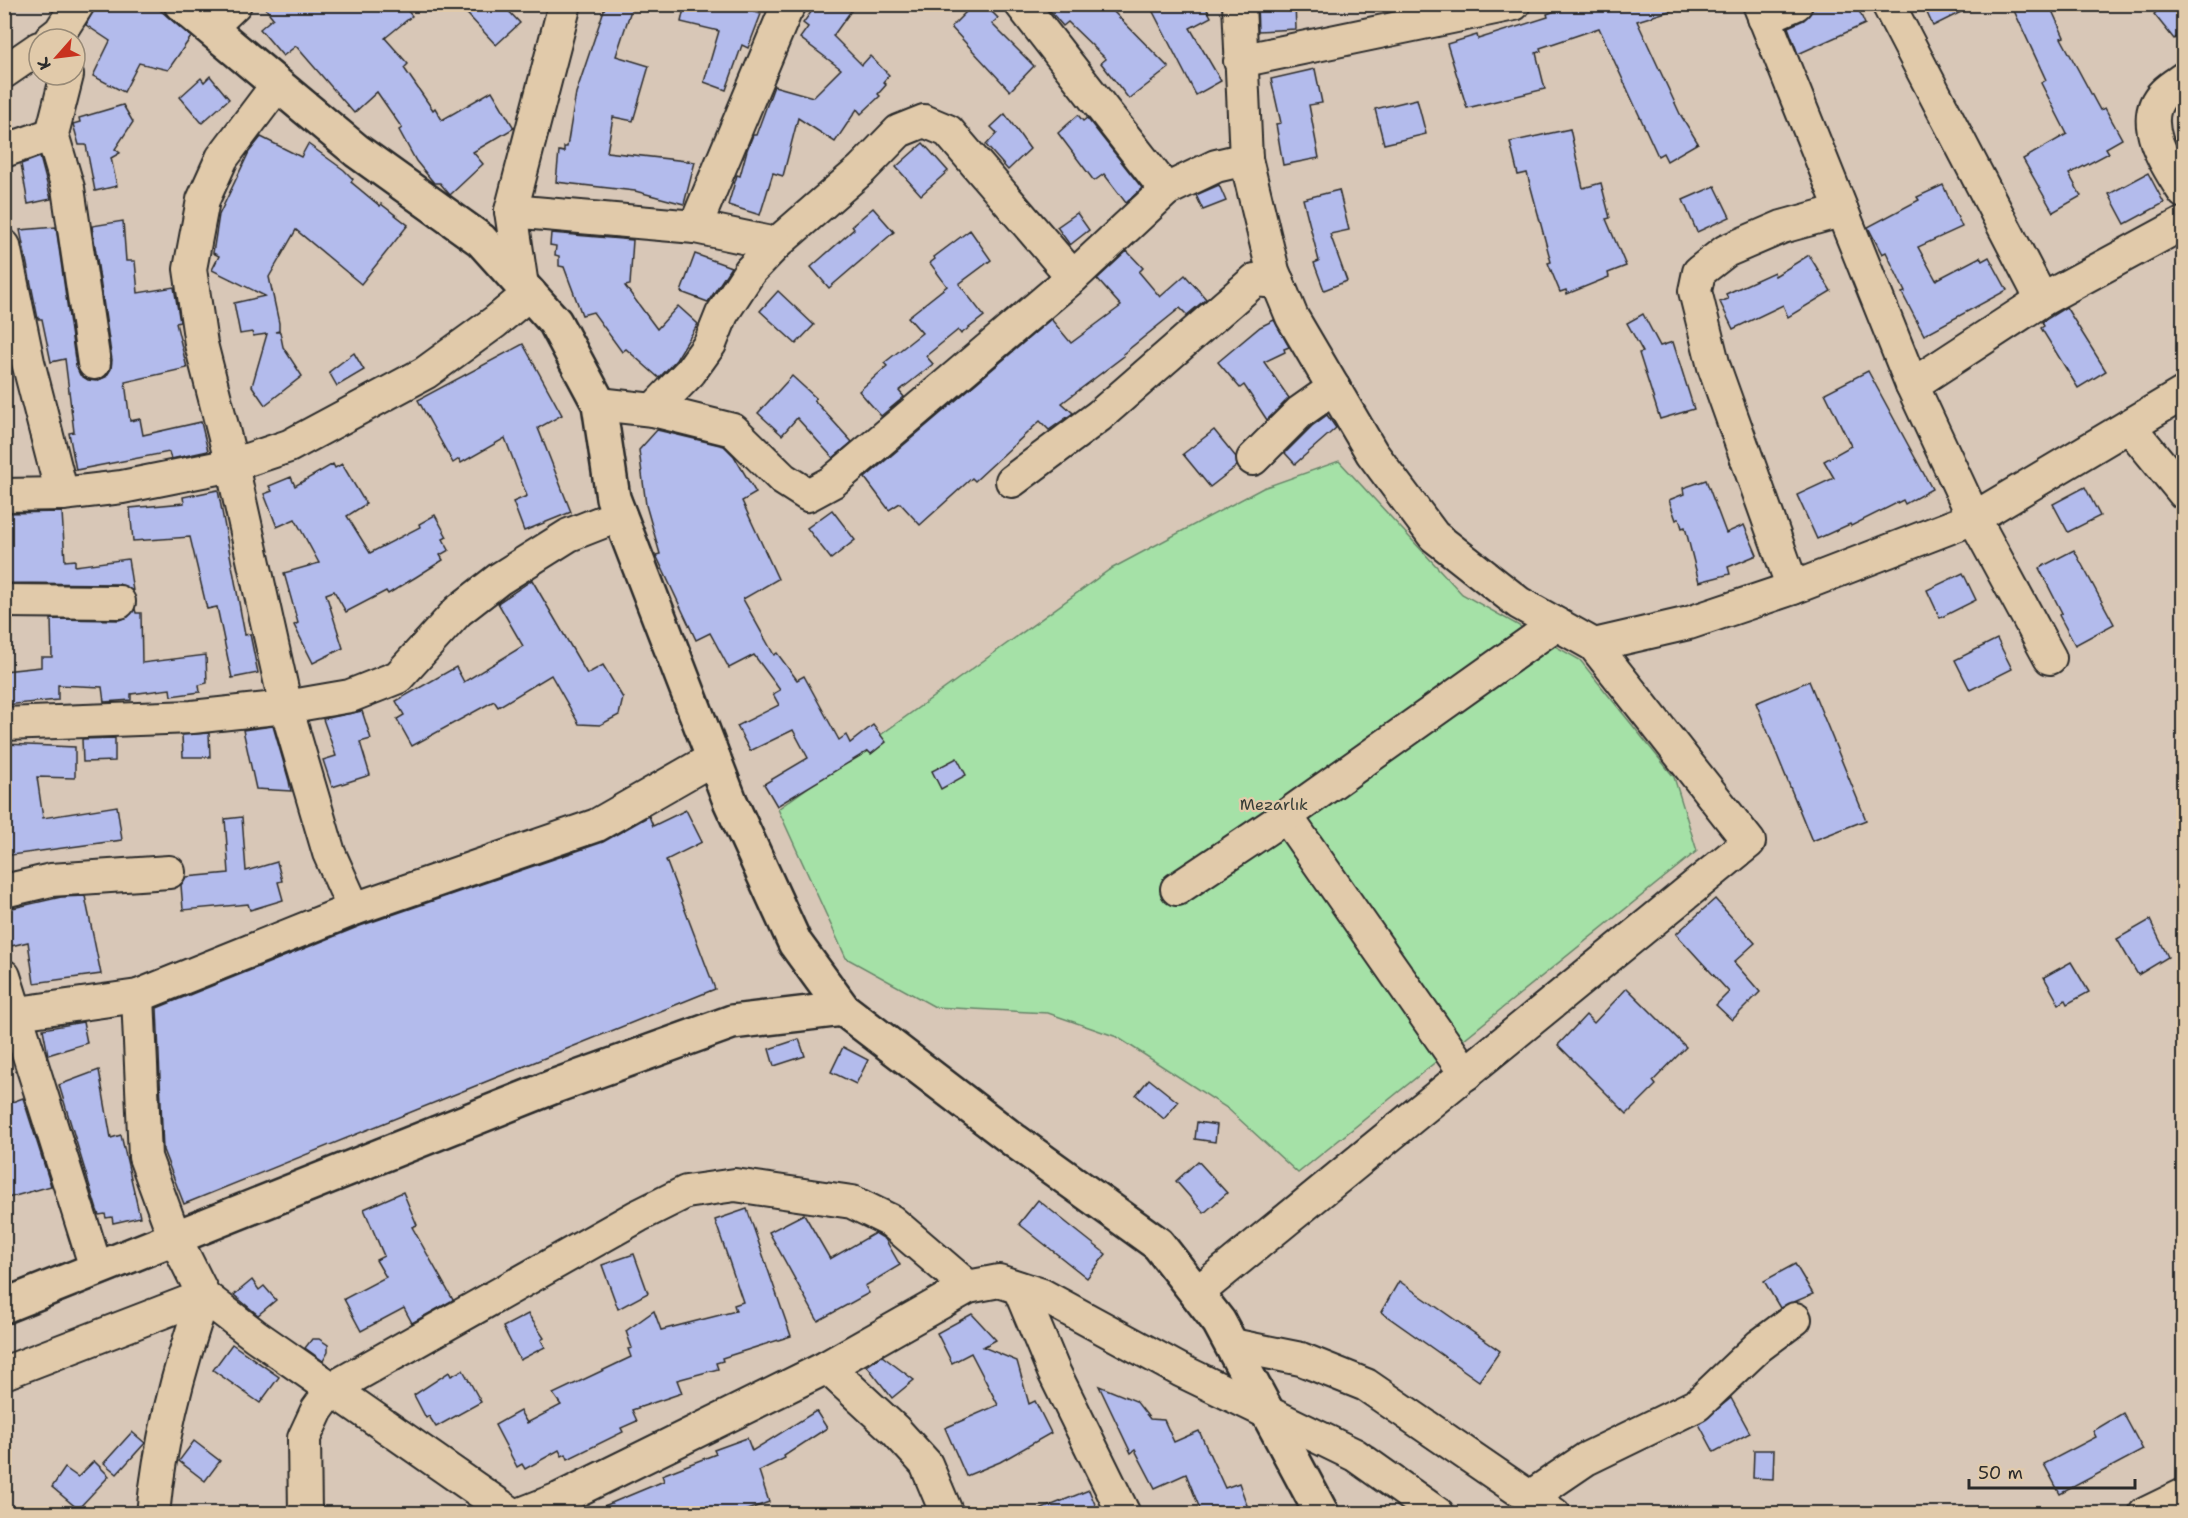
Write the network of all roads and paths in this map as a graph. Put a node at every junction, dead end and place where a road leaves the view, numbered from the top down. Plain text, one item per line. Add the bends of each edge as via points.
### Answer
1 (78, 4) edge
2 (182, 4) edge
3 (235, 4) edge
4 (565, 4) edge
5 (1021, 4) edge
6 (1239, 4) edge
7 (1514, 4) edge
8 (1796, 4) edge
9 (1888, 4) edge
10 (784, 7) edge
11 (1761, 11) edge
12 (62, 27) edge
13 (210, 28) junction
14 (27, 57) edge
15 (1240, 62) junction
16 (4, 72) edge
17 (2184, 78) edge
18 (277, 85) junction
19 (64, 87) edge
20 (52, 134) junction
21 (4, 151) edge
22 (1246, 159) junction
23 (1166, 190) junction
24 (2184, 192) edge
25 (511, 211) junction
26 (1840, 211) junction
27 (2184, 223) edge
28 (695, 227) junction
29 (776, 244) junction
30 (4, 246) edge
31 (1072, 277) junction
32 (1278, 282) junction
33 (526, 290) junction
34 (2043, 300) junction
35 (94, 363) dead end
36 (1912, 385) junction
37 (1334, 388) junction
38 (2184, 393) edge
39 (599, 404) junction
40 (653, 410) junction
41 (2129, 426) junction
42 (1252, 459) dead end
43 (232, 465) junction
44 (1012, 481) dead end
45 (2184, 493) edge
46 (62, 494) junction
47 (4, 495) edge
48 (620, 515) junction
49 (1974, 518) junction
50 (1793, 588) junction
51 (4, 601) edge
52 (119, 603) dead end
53 (1556, 624) junction
54 (1594, 645) junction
55 (2050, 658) dead end
56 (286, 706) junction
57 (4, 724) edge
58 (714, 758) junction
59 (1286, 816) junction
60 (169, 872) dead end
61 (1177, 889) dead end
62 (4, 891) edge
63 (354, 909) junction
64 (4, 976) edge
65 (138, 996) junction
66 (843, 1009) junction
67 (10, 1014) edge
68 (1466, 1074) junction
69 (174, 1236) junction
70 (96, 1268) junction
71 (968, 1287) junction
72 (1018, 1288) junction
73 (1197, 1293) junction
74 (204, 1296) junction
75 (6, 1304) edge
76 (1795, 1319) dead end
77 (1232, 1345) junction
78 (827, 1368) junction
79 (4, 1373) edge
80 (333, 1388) junction
81 (1272, 1415) junction
82 (2184, 1495) edge
83 (1542, 1505) edge
84 (153, 1514) edge
85 (305, 1514) edge
86 (512, 1514) edge
87 (520, 1514) edge
88 (946, 1514) edge
89 (1124, 1514) edge
90 (1322, 1514) edge
91 (1438, 1514) edge
92 (2145, 1514) edge

1 - 12 street
2 - 13 main road
3 - 13 street
4 - 25 street
5 - 23 street
6 - 15 street
7 - 15 street
8 - 11 street
9 - 34 street
10 - 28 street
11 - 26 street
13 - 18 main road
14 - 16 street
15 - 22 street
17 - 24 street via 2163,94 2152,117 2161,155
18 - 33 main road via 357,151 481,240
18 - 43 street via 222,158 203,200 190,270 201,344
19 - 20 street
20 - 21 street
20 - 35 street via 68,188
22 - 23 street via 1216,166
22 - 32 street
23 - 31 street
25 - 28 street
25 - 33 street
26 - 36 street
26 - 50 street via 1782,227 1726,251 1699,272 1695,291 1714,367
27 - 34 street
28 - 29 street
29 - 31 street via 899,131 924,121 948,131
29 - 40 street via 750,271 690,372
30 - 46 street via 28,362
31 - 40 street via 832,482 808,495 783,479 733,430
32 - 37 street via 1292,317
32 - 44 street via 1255,280 1099,416
33 - 39 main road via 555,322
33 - 43 street via 424,373 289,446
34 - 36 street
36 - 49 street
37 - 42 street via 1300,412
37 - 53 street via 1372,453 1434,536 1519,603
38 - 41 street
39 - 40 street
39 - 48 main road via 613,498
41 - 45 street
41 - 49 street
43 - 46 street via 122,487
43 - 56 street
46 - 47 street
48 - 56 street via 569,535 498,579 458,611 398,677 350,696
48 - 58 main road
49 - 50 street
49 - 55 street
50 - 54 street via 1689,623
51 - 52 street
53 - 54 street
53 - 59 street
54 - 68 street via 1749,842
56 - 57 street via 192,717
56 - 63 street via 328,853
58 - 63 street via 597,825
58 - 66 main road via 795,943
59 - 61 street
59 - 68 street
60 - 62 street via 51,880
63 - 65 street
64 - 67 street
65 - 67 street
65 - 69 street via 145,1157
66 - 69 main road via 732,1022 555,1086
66 - 73 main road via 1158,1244
67 - 70 street
68 - 73 street
69 - 70 main road
69 - 74 street
70 - 75 main road
71 - 72 street via 999,1281
71 - 78 street
71 - 80 street via 891,1221 852,1202 735,1185 686,1192
72 - 81 street via 1042,1295
72 - 89 street via 1054,1372
73 - 77 main road
74 - 79 street
74 - 80 street
74 - 84 street via 179,1369 157,1463
76 - 83 street via 1759,1346 1697,1405 1586,1459
77 - 81 main road
77 - 83 street via 1301,1359 1366,1385
78 - 87 street via 559,1499
78 - 88 street via 926,1464
80 - 85 street via 304,1438
80 - 86 street
81 - 90 main road
81 - 91 street via 1355,1455
82 - 92 street

